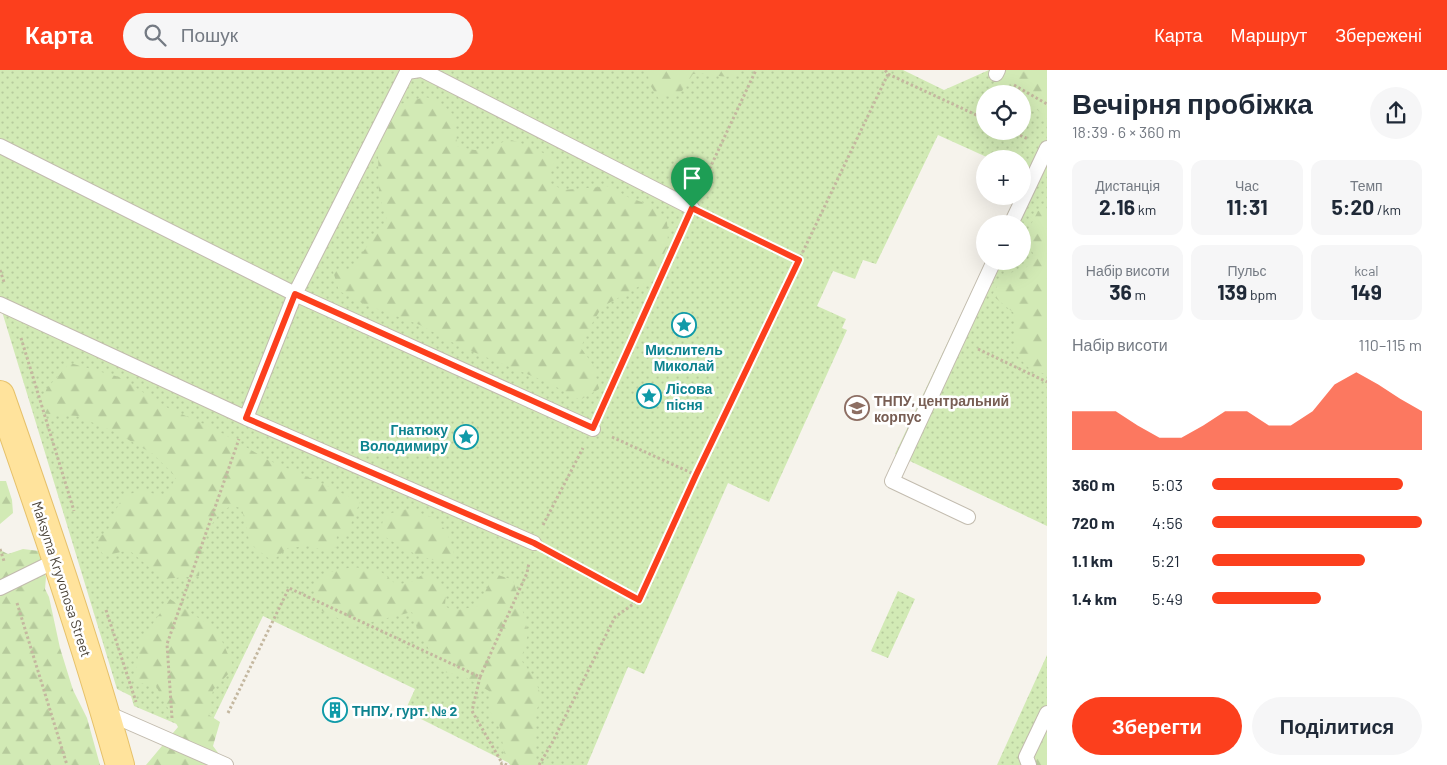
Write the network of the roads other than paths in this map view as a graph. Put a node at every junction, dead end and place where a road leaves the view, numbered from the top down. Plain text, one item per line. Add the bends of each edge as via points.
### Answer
1 (421, 70) edge
2 (0, 146) edge
3 (1047, 148) edge
4 (692, 208) road end
5 (1015, 215) edge
6 (990, 270) edge
7 (295, 294) junction
8 (6, 306) edge
9 (0, 395) edge
10 (246, 418) junction
11 (593, 428) road end
12 (968, 517) dead end
13 (534, 543) road end
14 (57, 560) junction
15 (5, 585) edge
16 (105, 712) junction
17 (1047, 713) edge
18 (120, 765) edge
19 (226, 765) edge
20 (1029, 765) edge

1 - 4 lane
1 - 7 lane via 407,72
2 - 7 lane
3 - 5 lane
6 - 12 lane via 892,481
7 - 10 lane
7 - 11 lane
8 - 10 lane
9 - 14 main road, Maksyma Kryvonosa Street
10 - 13 lane
14 - 15 lane
14 - 16 main road, Maksyma Kryvonosa Street
16 - 18 main road, Maksyma Kryvonosa Street
16 - 19 lane
17 - 20 lane via 1026,757

